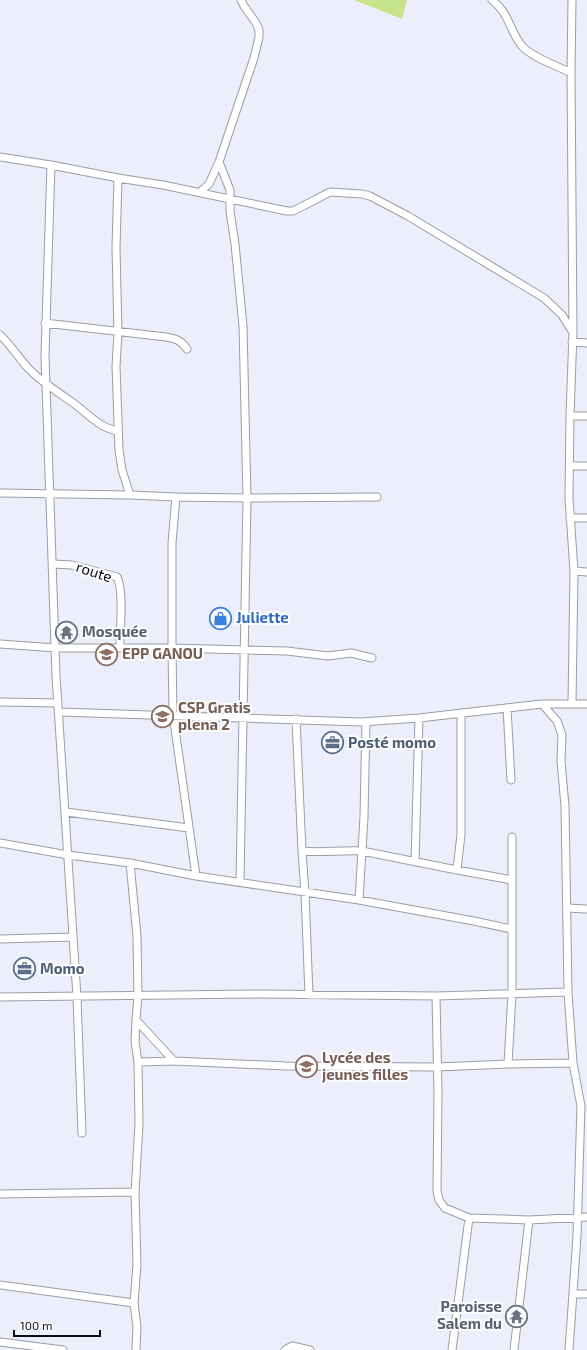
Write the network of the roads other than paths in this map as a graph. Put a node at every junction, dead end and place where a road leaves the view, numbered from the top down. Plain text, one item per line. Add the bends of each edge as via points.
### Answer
1 (241, 0) edge
2 (492, 0) edge
3 (572, 0) edge
4 (571, 73) junction
5 (0, 157) edge
6 (219, 162) junction
7 (52, 165) junction
8 (118, 178) junction
9 (200, 192) junction
10 (230, 198) junction
11 (45, 323) junction
12 (118, 332) junction
13 (572, 332) junction
14 (0, 335) edge
15 (572, 342) junction
16 (587, 343) edge
17 (187, 349) dead end
18 (46, 385) junction
19 (570, 416) junction
20 (587, 416) edge
21 (118, 431) junction
22 (570, 466) junction
23 (587, 466) edge
24 (0, 493) edge
25 (51, 494) junction
26 (130, 494) junction
27 (176, 497) junction
28 (377, 497) dead end
29 (247, 498) junction
30 (570, 518) junction
31 (587, 518) edge
32 (53, 564) junction
33 (574, 571) junction
34 (587, 572) edge
35 (0, 644) edge
36 (120, 645) dead end
37 (56, 648) junction
38 (172, 648) junction
39 (244, 650) junction
40 (372, 658) dead end
41 (0, 702) edge
42 (58, 703) junction
43 (572, 703) junction
44 (542, 704) junction
45 (587, 704) edge
46 (507, 708) junction
47 (59, 712) junction
48 (461, 713) junction
49 (173, 715) junction
50 (244, 718) junction
51 (419, 718) junction
52 (296, 719) junction
53 (366, 722) junction
54 (511, 780) dead end
55 (66, 812) junction
56 (189, 828) junction
57 (512, 837) dead end
58 (0, 842) edge
59 (302, 851) junction
60 (362, 851) junction
61 (68, 855) junction
62 (415, 861) junction
63 (130, 864) junction
64 (457, 870) junction
65 (196, 876) junction
66 (512, 880) junction
67 (240, 882) junction
68 (305, 893) junction
69 (359, 900) junction
70 (567, 908) junction
71 (587, 909) edge
72 (511, 929) junction
73 (73, 937) junction
74 (0, 939) edge
75 (568, 992) junction
76 (512, 994) junction
77 (309, 995) junction
78 (138, 996) junction
79 (436, 996) junction
80 (0, 997) edge
81 (77, 997) junction
82 (136, 1020) junction
83 (174, 1061) junction
84 (138, 1062) junction
85 (573, 1063) junction
86 (508, 1064) junction
87 (437, 1067) junction
88 (584, 1106) edge
89 (82, 1133) dead end
90 (135, 1192) junction
91 (0, 1194) edge
92 (577, 1217) junction
93 (587, 1217) edge
94 (469, 1218) junction
95 (530, 1220) junction
96 (0, 1286) edge
97 (573, 1294) junction
98 (587, 1294) edge
99 (134, 1302) junction
100 (0, 1342) edge
101 (63, 1350) edge
102 (136, 1350) edge
103 (285, 1350) edge
104 (310, 1350) edge
105 (452, 1350) edge
106 (514, 1350) edge
107 (569, 1350) edge

1 - 6 street via 259,30 259,37
2 - 4 street via 501,7 521,46
3 - 4 street
4 - 13 street
5 - 7 street
6 - 9 street via 209,184
6 - 10 street via 230,190
7 - 8 street
7 - 11 street
8 - 9 street
8 - 12 street
9 - 10 street
10 - 13 street via 290,211 330,192 370,196 544,298 562,316
10 - 29 street via 243,326
11 - 12 street
11 - 18 street
12 - 17 street via 178,340
12 - 21 street
13 - 15 street
14 - 18 street
15 - 16 street
15 - 19 street
18 - 21 street via 98,424
18 - 25 street
19 - 20 street
19 - 22 street
21 - 26 street via 122,470
22 - 23 street
22 - 30 street
24 - 25 street
25 - 26 street
25 - 32 street
26 - 27 street
27 - 29 street
27 - 38 street via 172,542
28 - 29 street
29 - 39 street
30 - 31 street
30 - 33 street
32 - 36 street, route via 72,565 117,577 121,598
32 - 37 street
33 - 34 street
33 - 43 street
35 - 37 street
37 - 38 street
37 - 42 street
38 - 39 street
38 - 49 street
39 - 40 street via 287,651 328,656 351,653
39 - 50 street
41 - 42 street
42 - 47 street
43 - 44 street
43 - 45 street
44 - 46 street
44 - 70 street via 557,721 562,735
46 - 48 street
46 - 54 street
47 - 49 street
47 - 55 street
48 - 51 street
48 - 64 street via 461,834
49 - 50 street
49 - 56 street
50 - 52 street
50 - 67 street
51 - 53 street
51 - 62 street
52 - 53 street
52 - 59 street
53 - 60 street
55 - 56 street
55 - 61 street
56 - 65 street
57 - 66 street
58 - 61 street
59 - 60 street
59 - 68 street
60 - 62 street
60 - 69 street
61 - 63 street
61 - 73 street
62 - 64 street
63 - 65 street
63 - 78 street via 137,936
64 - 66 street
65 - 67 street
66 - 72 street
67 - 68 street
68 - 69 street
68 - 77 street
69 - 72 street
70 - 71 street
70 - 75 street
72 - 76 street
73 - 74 street
73 - 81 street
75 - 76 street
75 - 85 street
76 - 79 street
76 - 86 street
77 - 78 street
77 - 79 street
78 - 81 street
78 - 82 street
79 - 87 street
80 - 81 street
81 - 89 street
82 - 83 street
82 - 84 street via 134,1041
83 - 84 street
83 - 87 street via 286,1066
84 - 90 street via 139,1124
85 - 86 street
85 - 88 street
86 - 87 street
87 - 94 street via 437,1191 439,1200 445,1208
88 - 92 street
90 - 91 street
90 - 99 street via 137,1266
92 - 93 street
92 - 95 street
92 - 97 street
94 - 95 street
94 - 105 street
95 - 106 street
96 - 99 street
97 - 98 street
97 - 107 street
99 - 102 street
100 - 101 street
103 - 104 street via 292,1346

